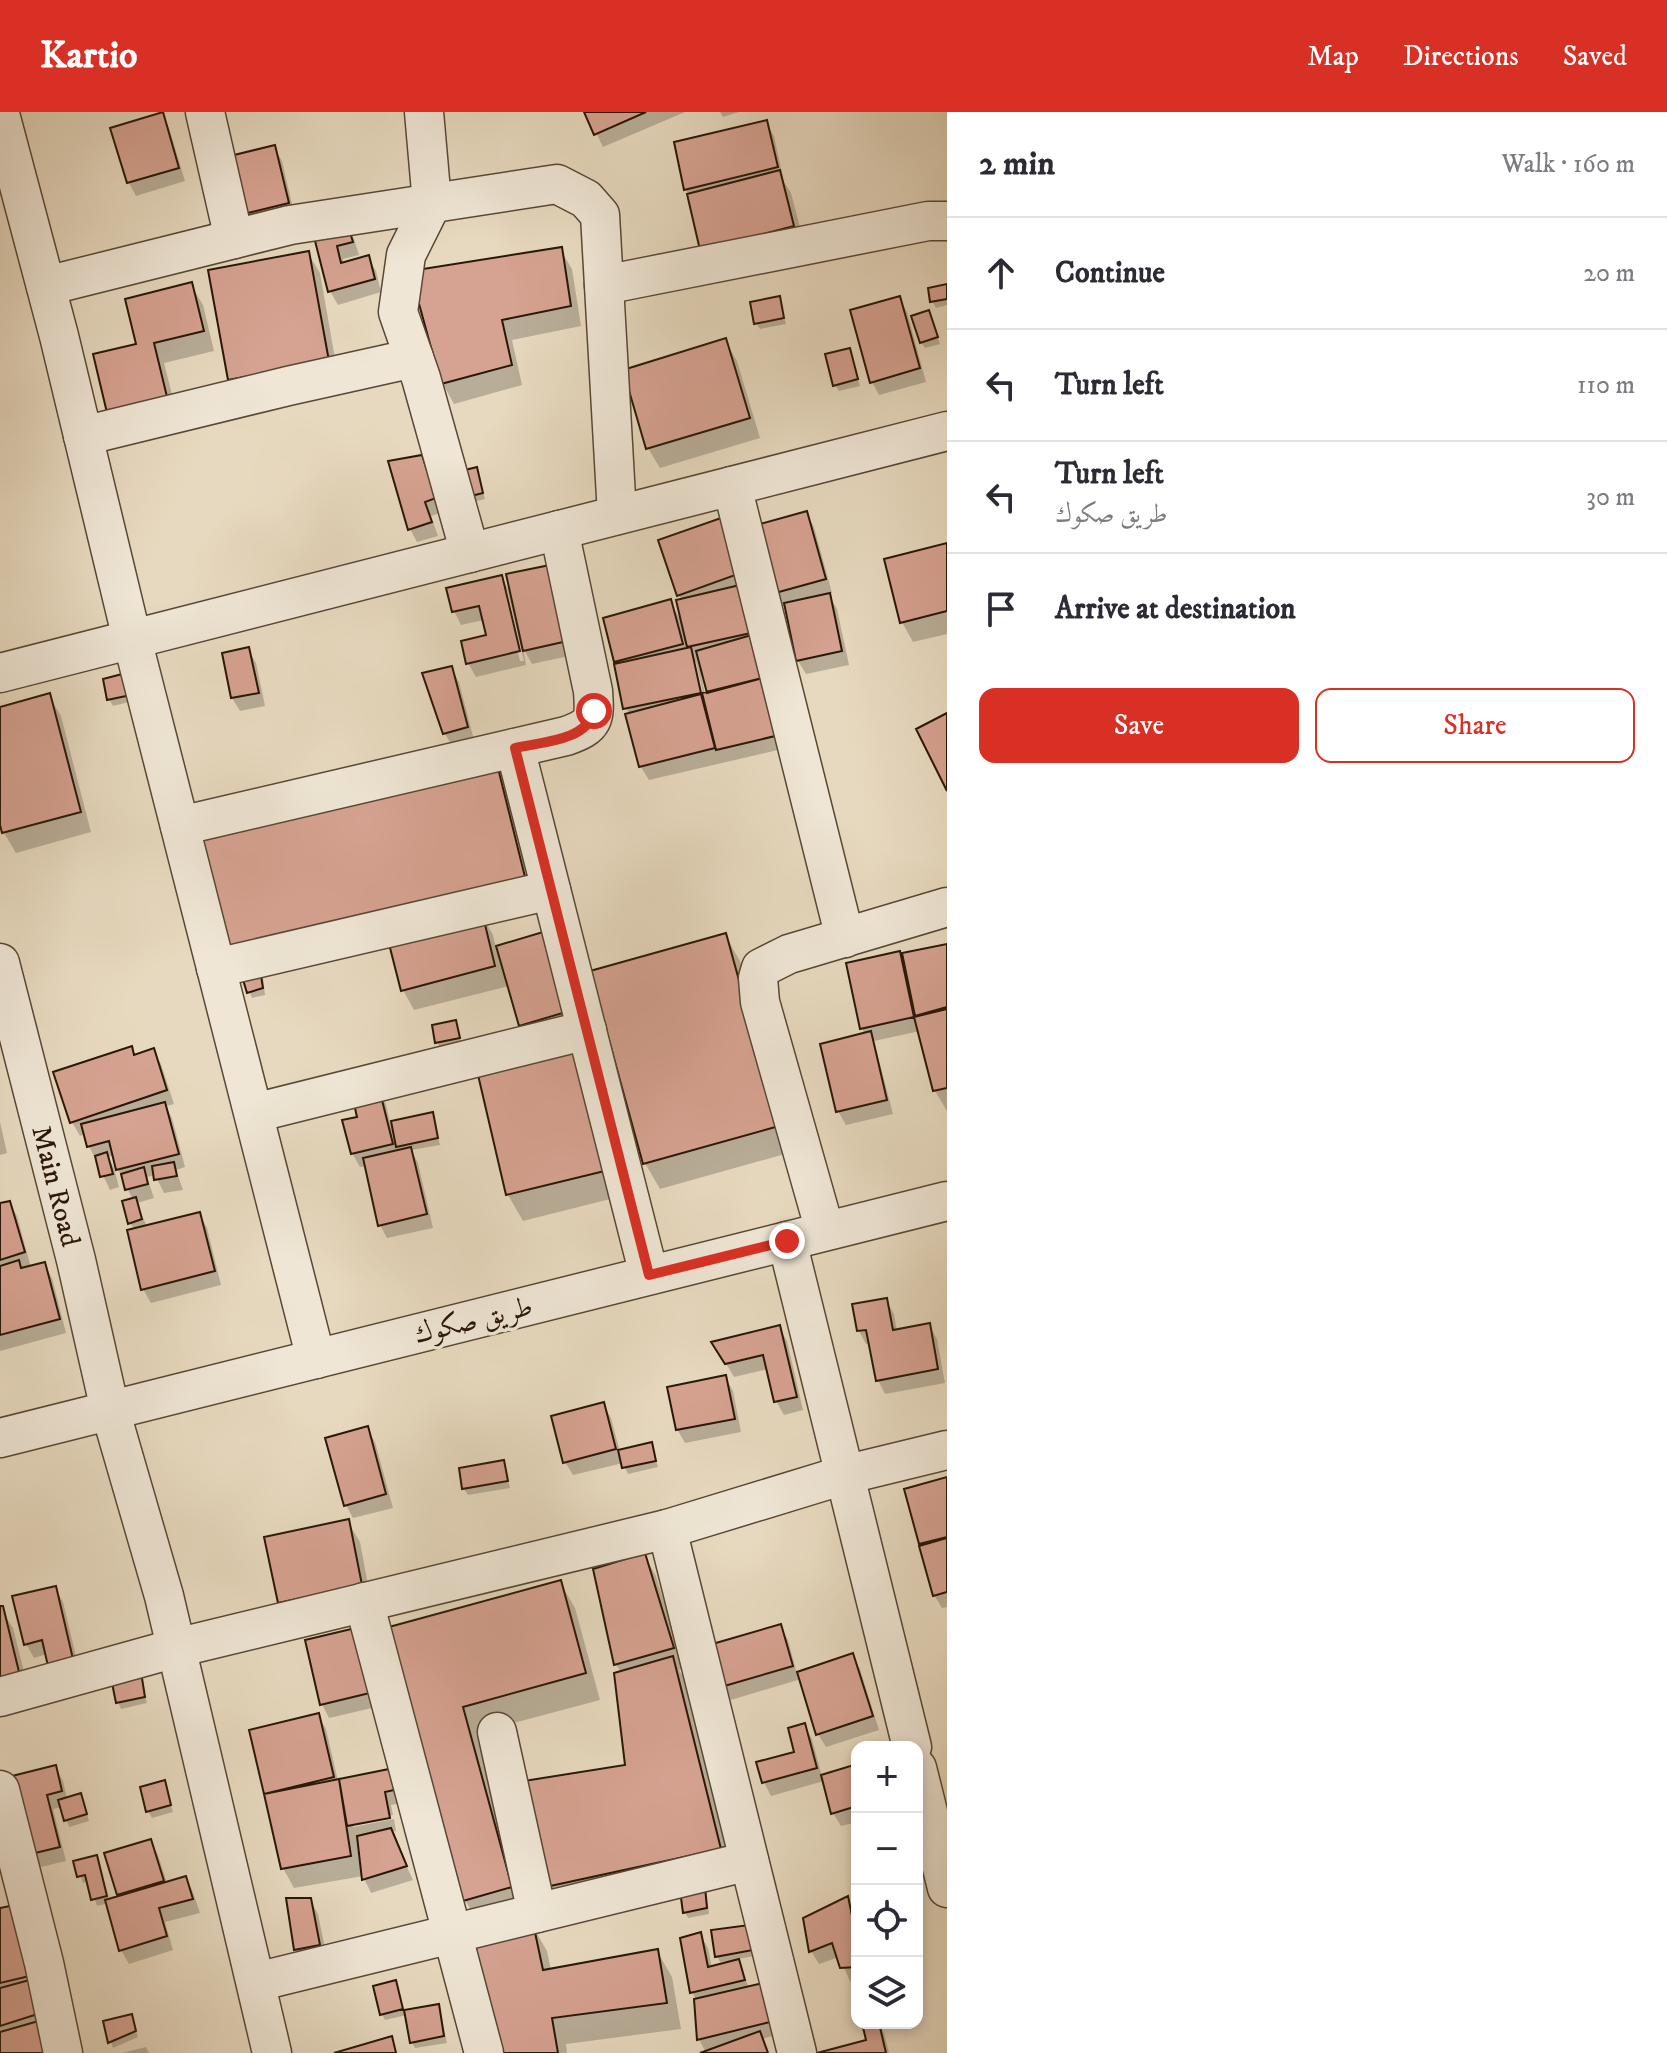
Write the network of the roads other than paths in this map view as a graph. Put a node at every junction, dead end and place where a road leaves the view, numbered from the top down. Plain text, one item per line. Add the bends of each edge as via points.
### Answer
1 (205, 112) edge
2 (424, 112) edge
3 (0, 114) edge
4 (432, 203) junction
5 (947, 221) edge
6 (234, 239) junction
7 (604, 285) junction
8 (46, 286) junction
9 (414, 358) junction
10 (947, 431) edge
11 (83, 436) junction
12 (732, 486) junction
13 (617, 515) junction
14 (559, 530) junction
15 (470, 553) junction
16 (132, 639) junction
17 (0, 673) edge
18 (515, 748) junction
19 (180, 826) junction
20 (551, 890) junction
21 (947, 907) edge
22 (845, 938) junction
23 (0, 963) edge
24 (216, 968) junction
25 (587, 1030) junction
26 (254, 1113) junction
27 (947, 1201) edge
28 (825, 1231) junction
29 (787, 1241) junction
30 (649, 1275) junction
31 (316, 1359) junction
32 (110, 1410) junction
33 (0, 1438) edge
34 (947, 1450) edge
35 (844, 1475) junction
36 (667, 1529) junction
37 (364, 1602) junction
38 (176, 1648) junction
39 (0, 1697) edge
40 (497, 1732) dead end
41 (910, 1741) edge
42 (0, 1790) edge
43 (923, 1792) edge
44 (749, 1861) junction
45 (947, 1888) edge
46 (537, 1913) junction
47 (454, 1933) junction
48 (256, 1982) junction
49 (63, 2053) edge
50 (272, 2053) edge
51 (484, 2053) edge
52 (797, 2053) edge

1 - 6 street
2 - 4 street
3 - 8 street
4 - 6 street
4 - 7 street via 557,184 586,199 600,215
4 - 9 street via 406,255 398,312
5 - 7 street
6 - 8 street
7 - 13 street
8 - 11 street
9 - 11 street
9 - 15 street
10 - 12 street
11 - 16 street
12 - 13 street
12 - 22 street
13 - 14 street
14 - 15 street
14 - 18 street via 593,691 592,722 583,730
15 - 16 street
16 - 17 street
16 - 19 street
18 - 19 street
18 - 20 street
19 - 24 street
20 - 24 street
20 - 25 street
21 - 22 street
22 - 28 street via 771,961 758,978 760,1002
23 - 32 street, Main Road
24 - 26 street
25 - 26 street
25 - 30 street
26 - 31 street
27 - 28 street, طريق صكوك
28 - 29 street, طريق صكوك
29 - 30 street, طريق صكوك
29 - 35 street
30 - 31 street, طريق صكوك
31 - 32 street, طريق صكوك
32 - 33 street, طريق صكوك
32 - 38 street, Main Road
34 - 35 street
35 - 36 street
35 - 41 street
36 - 37 street
36 - 44 street
37 - 38 street
37 - 47 street
38 - 39 street
38 - 48 street, Main Road
40 - 46 street
42 - 49 street
43 - 45 street
44 - 46 street
44 - 52 street
46 - 47 street
47 - 48 street
47 - 51 street
48 - 50 street, Main Road

